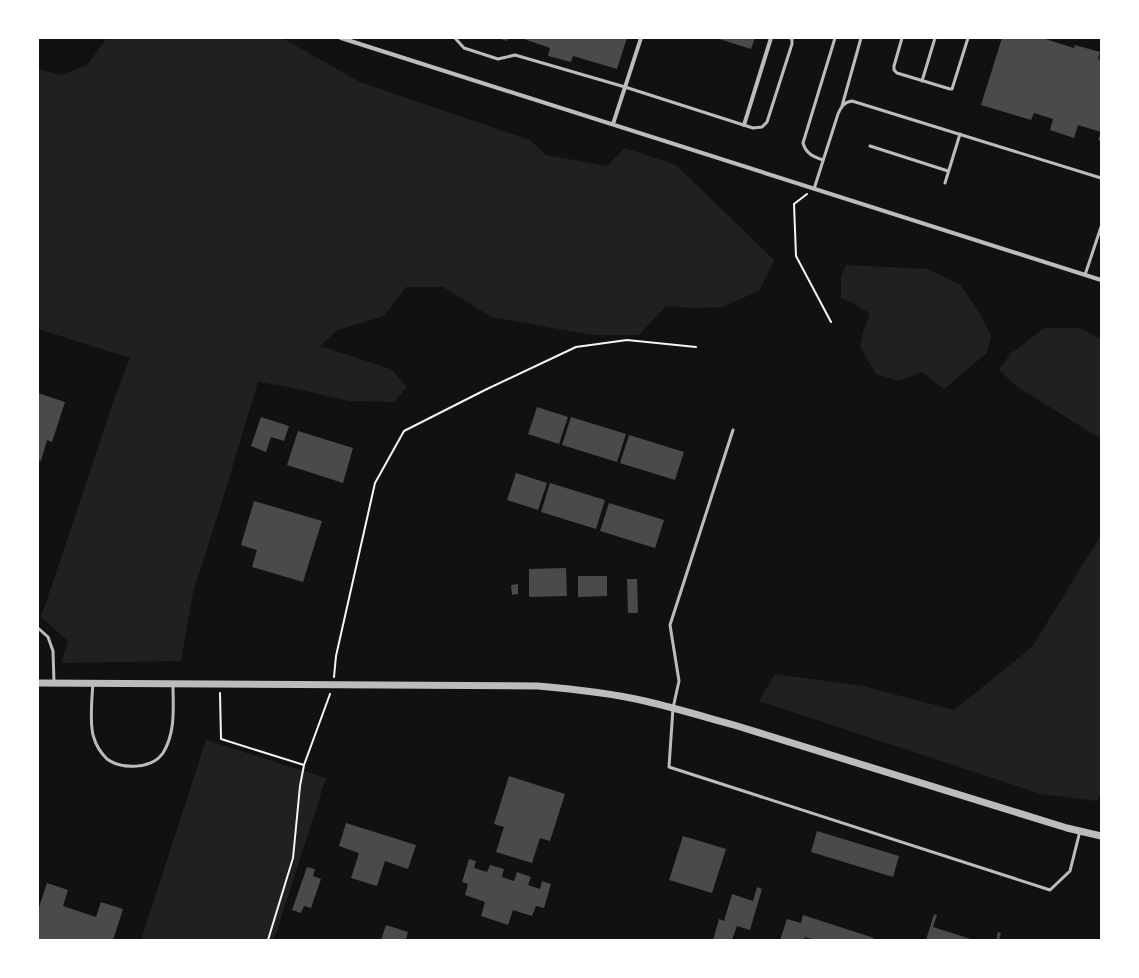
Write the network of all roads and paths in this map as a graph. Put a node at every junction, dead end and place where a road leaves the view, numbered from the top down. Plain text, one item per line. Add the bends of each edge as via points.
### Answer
1 (340, 38) edge
2 (455, 38) edge
3 (641, 38) edge
4 (771, 38) edge
5 (790, 38) edge
6 (835, 38) edge
7 (861, 38) edge
8 (902, 38) edge
9 (935, 38) edge
10 (968, 38) edge
11 (922, 81) junction
12 (625, 87) junction
13 (842, 106) junction
14 (613, 124) junction
15 (744, 125) junction
16 (960, 134) junction
17 (870, 146) dead end
18 (823, 160) junction
19 (948, 171) junction
20 (1101, 178) edge
21 (945, 183) dead end
22 (814, 189) junction
23 (1101, 227) edge
24 (1085, 275) junction
25 (1101, 280) edge
26 (830, 322) dead end
27 (696, 347) dead end
28 (733, 430) dead end
29 (38, 628) edge
30 (38, 683) edge
31 (54, 683) junction
32 (93, 683) junction
33 (174, 684) junction
34 (220, 684) junction
35 (334, 685) junction
36 (672, 708) junction
37 (304, 765) junction
38 (1080, 832) junction
39 (1101, 836) edge
40 (268, 940) edge

1 - 14 street
2 - 12 lane via 464,48 498,59 515,55
3 - 12 street
4 - 15 street
5 - 15 lane via 792,44 767,122 762,127
6 - 18 lane via 803,143 804,149 811,156
7 - 13 lane
8 - 11 lane via 894,70
9 - 11 lane
10 - 11 lane via 952,88 943,88
12 - 14 street
12 - 15 lane
13 - 16 lane via 852,101
13 - 18 lane
14 - 22 street
16 - 19 lane
16 - 20 lane
17 - 19 lane
18 - 22 lane
19 - 21 lane
22 - 24 street
22 - 26 path via 794,204 796,256
23 - 24 lane
24 - 25 street
27 - 35 path via 627,340 576,347 404,431 375,483 336,656
28 - 36 lane via 670,625 679,681
29 - 31 lane via 48,637 53,651
30 - 31 street
31 - 32 street
32 - 33 street
32 - 33 lane via 93,738 107,758 116,763 138,766 151,763 162,754 169,740 173,721
33 - 34 street
34 - 35 street
34 - 37 path via 221,740
35 - 36 street via 570,688
35 - 37 path
36 - 38 street
36 - 38 lane via 669,767 1050,890 1070,871
37 - 40 path via 293,858
38 - 39 street

